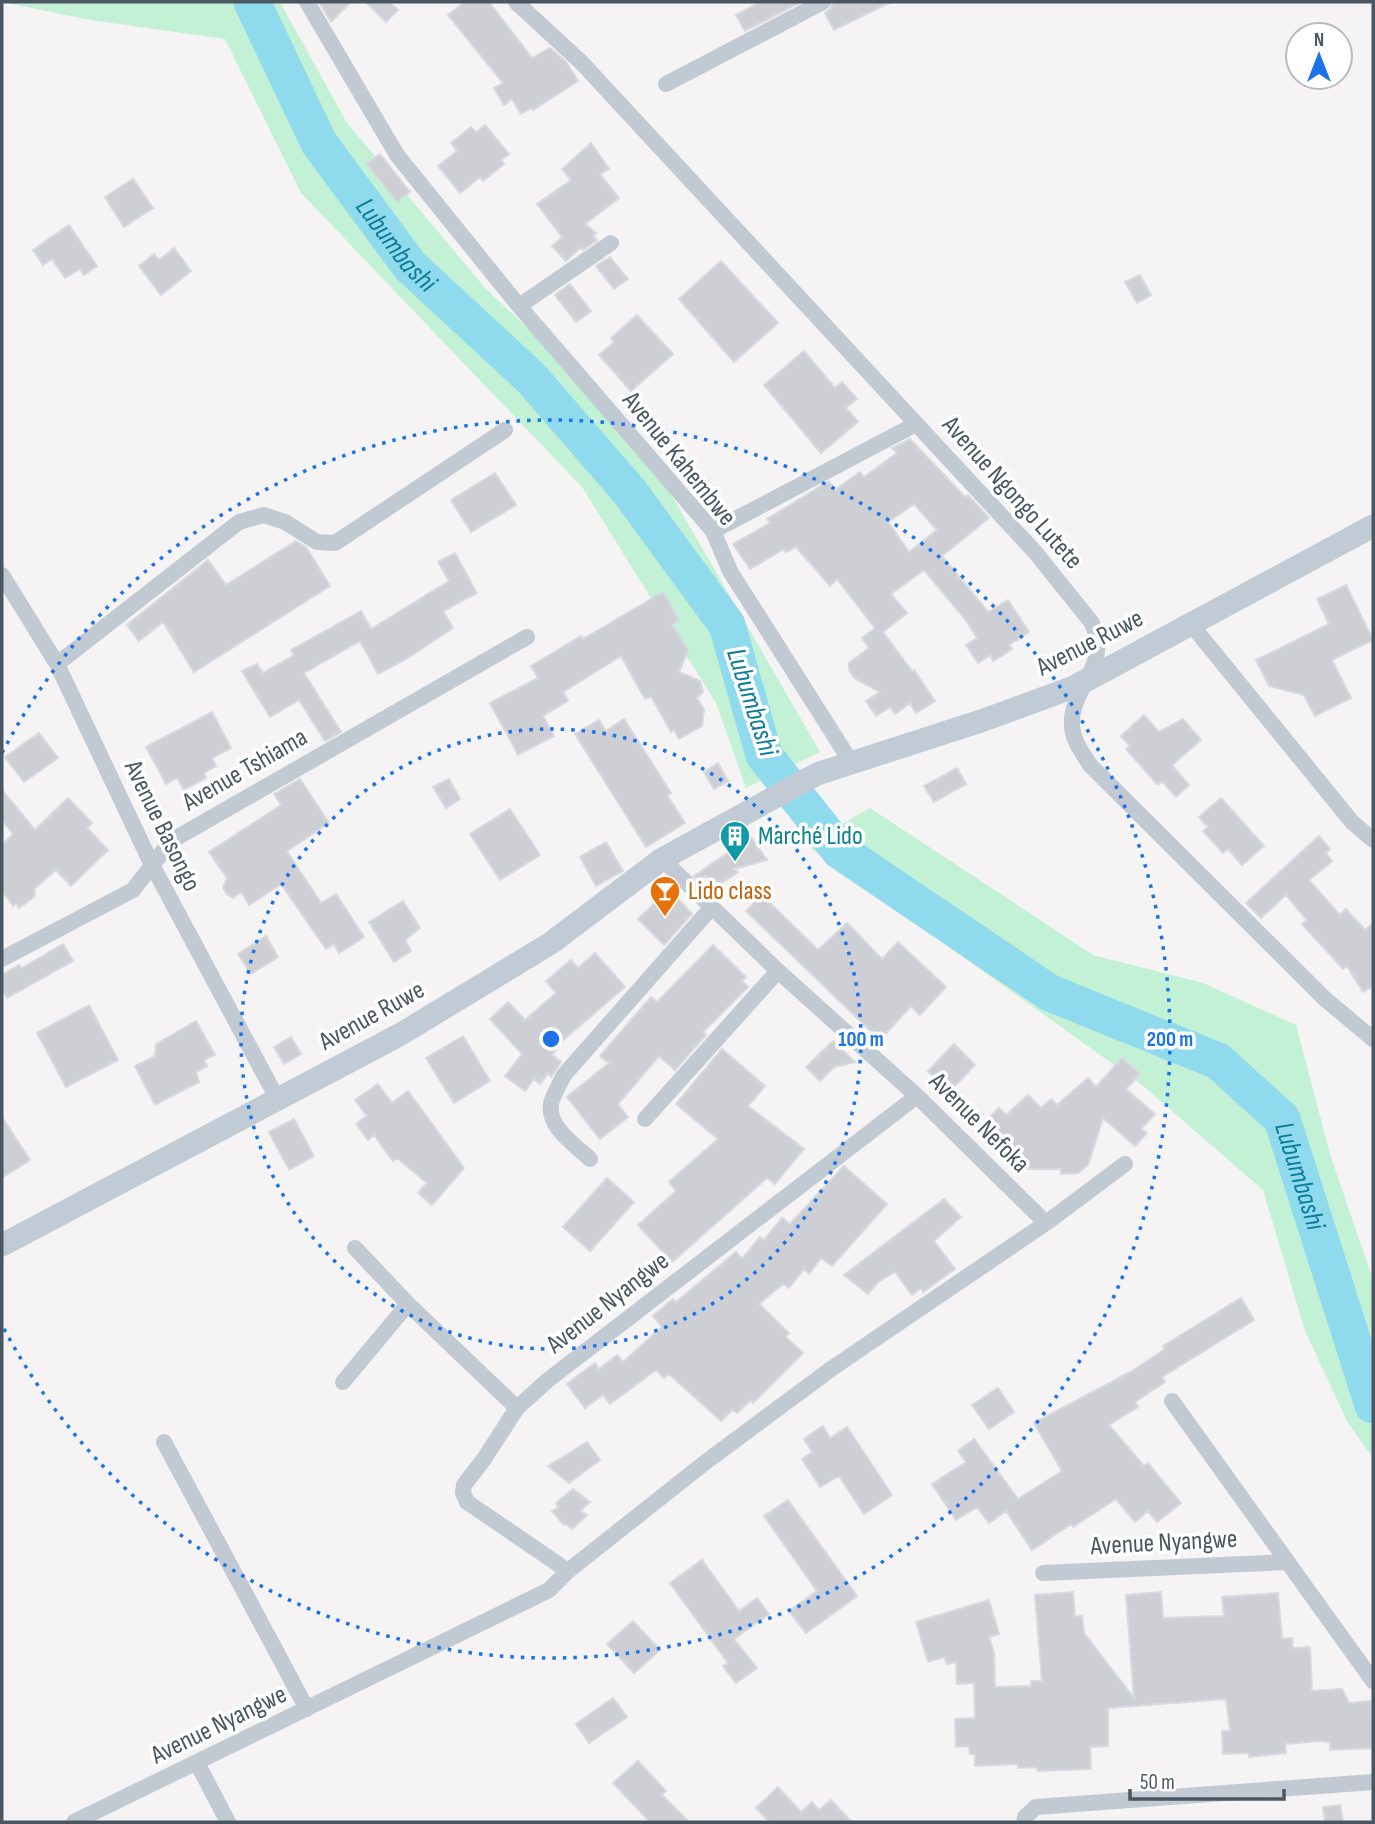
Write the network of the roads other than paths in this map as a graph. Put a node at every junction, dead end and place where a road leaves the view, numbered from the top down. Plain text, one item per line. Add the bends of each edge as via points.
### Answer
1 (307, 2) edge
2 (516, 2) edge
3 (823, 2) edge
4 (666, 84) dead end
5 (611, 243) dead end
6 (519, 306) junction
7 (916, 424) junction
8 (505, 430) dead end
9 (1373, 526) edge
10 (713, 531) junction
11 (2, 575) edge
12 (1190, 623) junction
13 (527, 637) dead end
14 (57, 664) junction
15 (1090, 678) junction
16 (850, 762) junction
17 (1373, 840) edge
18 (662, 859) junction
19 (152, 866) junction
20 (712, 907) junction
21 (2, 959) edge
22 (778, 971) junction
23 (1373, 1039) edge
24 (917, 1096) junction
25 (278, 1100) junction
26 (645, 1119) dead end
27 (590, 1159) dead end
28 (1125, 1164) dead end
29 (1046, 1223) junction
30 (2, 1245) edge
31 (355, 1248) dead end
32 (408, 1304) junction
33 (343, 1382) dead end
34 (1172, 1401) dead end
35 (517, 1409) junction
36 (164, 1442) dead end
37 (1287, 1562) junction
38 (568, 1571) junction
39 (1043, 1573) dead end
40 (1373, 1681) edge
41 (306, 1709) junction
42 (197, 1763) junction
43 (1373, 1782) edge
44 (74, 1822) edge
45 (228, 1822) edge
46 (1024, 1822) edge

1 - 6 street, Avenue Kahembwe via 397,155
2 - 7 street, Avenue Ngongo Lutete via 581,62
3 - 4 street
5 - 6 street
6 - 10 street, Avenue Kahembwe
7 - 10 street
7 - 15 street, Avenue Ngongo Lutete via 1035,552 1092,623 1098,649
8 - 14 street via 335,543 317,542 264,515 239,522
9 - 12 street, Avenue Ruwe
10 - 16 street, Avenue Kahembwe via 730,571
11 - 14 street, Avenue Basongo
12 - 15 street, Avenue Ruwe
12 - 17 street via 1352,822
13 - 19 street, Avenue Tshiama via 172,841
14 - 19 street, Avenue Basongo
15 - 16 street, Avenue Ruwe via 981,721
15 - 23 street, Avenue Ngongo Lutete via 1073,710 1072,726 1076,745 1090,765 1325,999
16 - 18 street, Avenue Ruwe via 817,774
18 - 20 street, Avenue Nefoka
18 - 25 street, Avenue Ruwe via 551,943 401,1034
19 - 21 street, Avenue Tshiama via 133,890
19 - 25 street, Avenue Basongo
20 - 22 street, Avenue Nefoka
20 - 27 street via 565,1075 555,1093 551,1118
22 - 24 street, Avenue Nefoka
22 - 26 street
24 - 29 street, Avenue Nefoka
24 - 35 street, Avenue Nyangwe via 548,1380
25 - 30 street, Avenue Ruwe
28 - 29 street, Avenue Nyangwe
29 - 38 street, Avenue Nyangwe via 831,1369
31 - 32 street
32 - 33 street
32 - 35 street
34 - 37 street, Avenue Nyangwe
35 - 38 street, Avenue Nyangwe via 463,1493 467,1502
36 - 41 street
37 - 39 street, Avenue Nyangwe
37 - 40 street, Avenue Nyangwe
38 - 41 street, Avenue Nyangwe via 549,1590
41 - 42 street, Avenue Nyangwe
42 - 44 street, Avenue Nyangwe
42 - 45 street
43 - 46 street via 1036,1807

